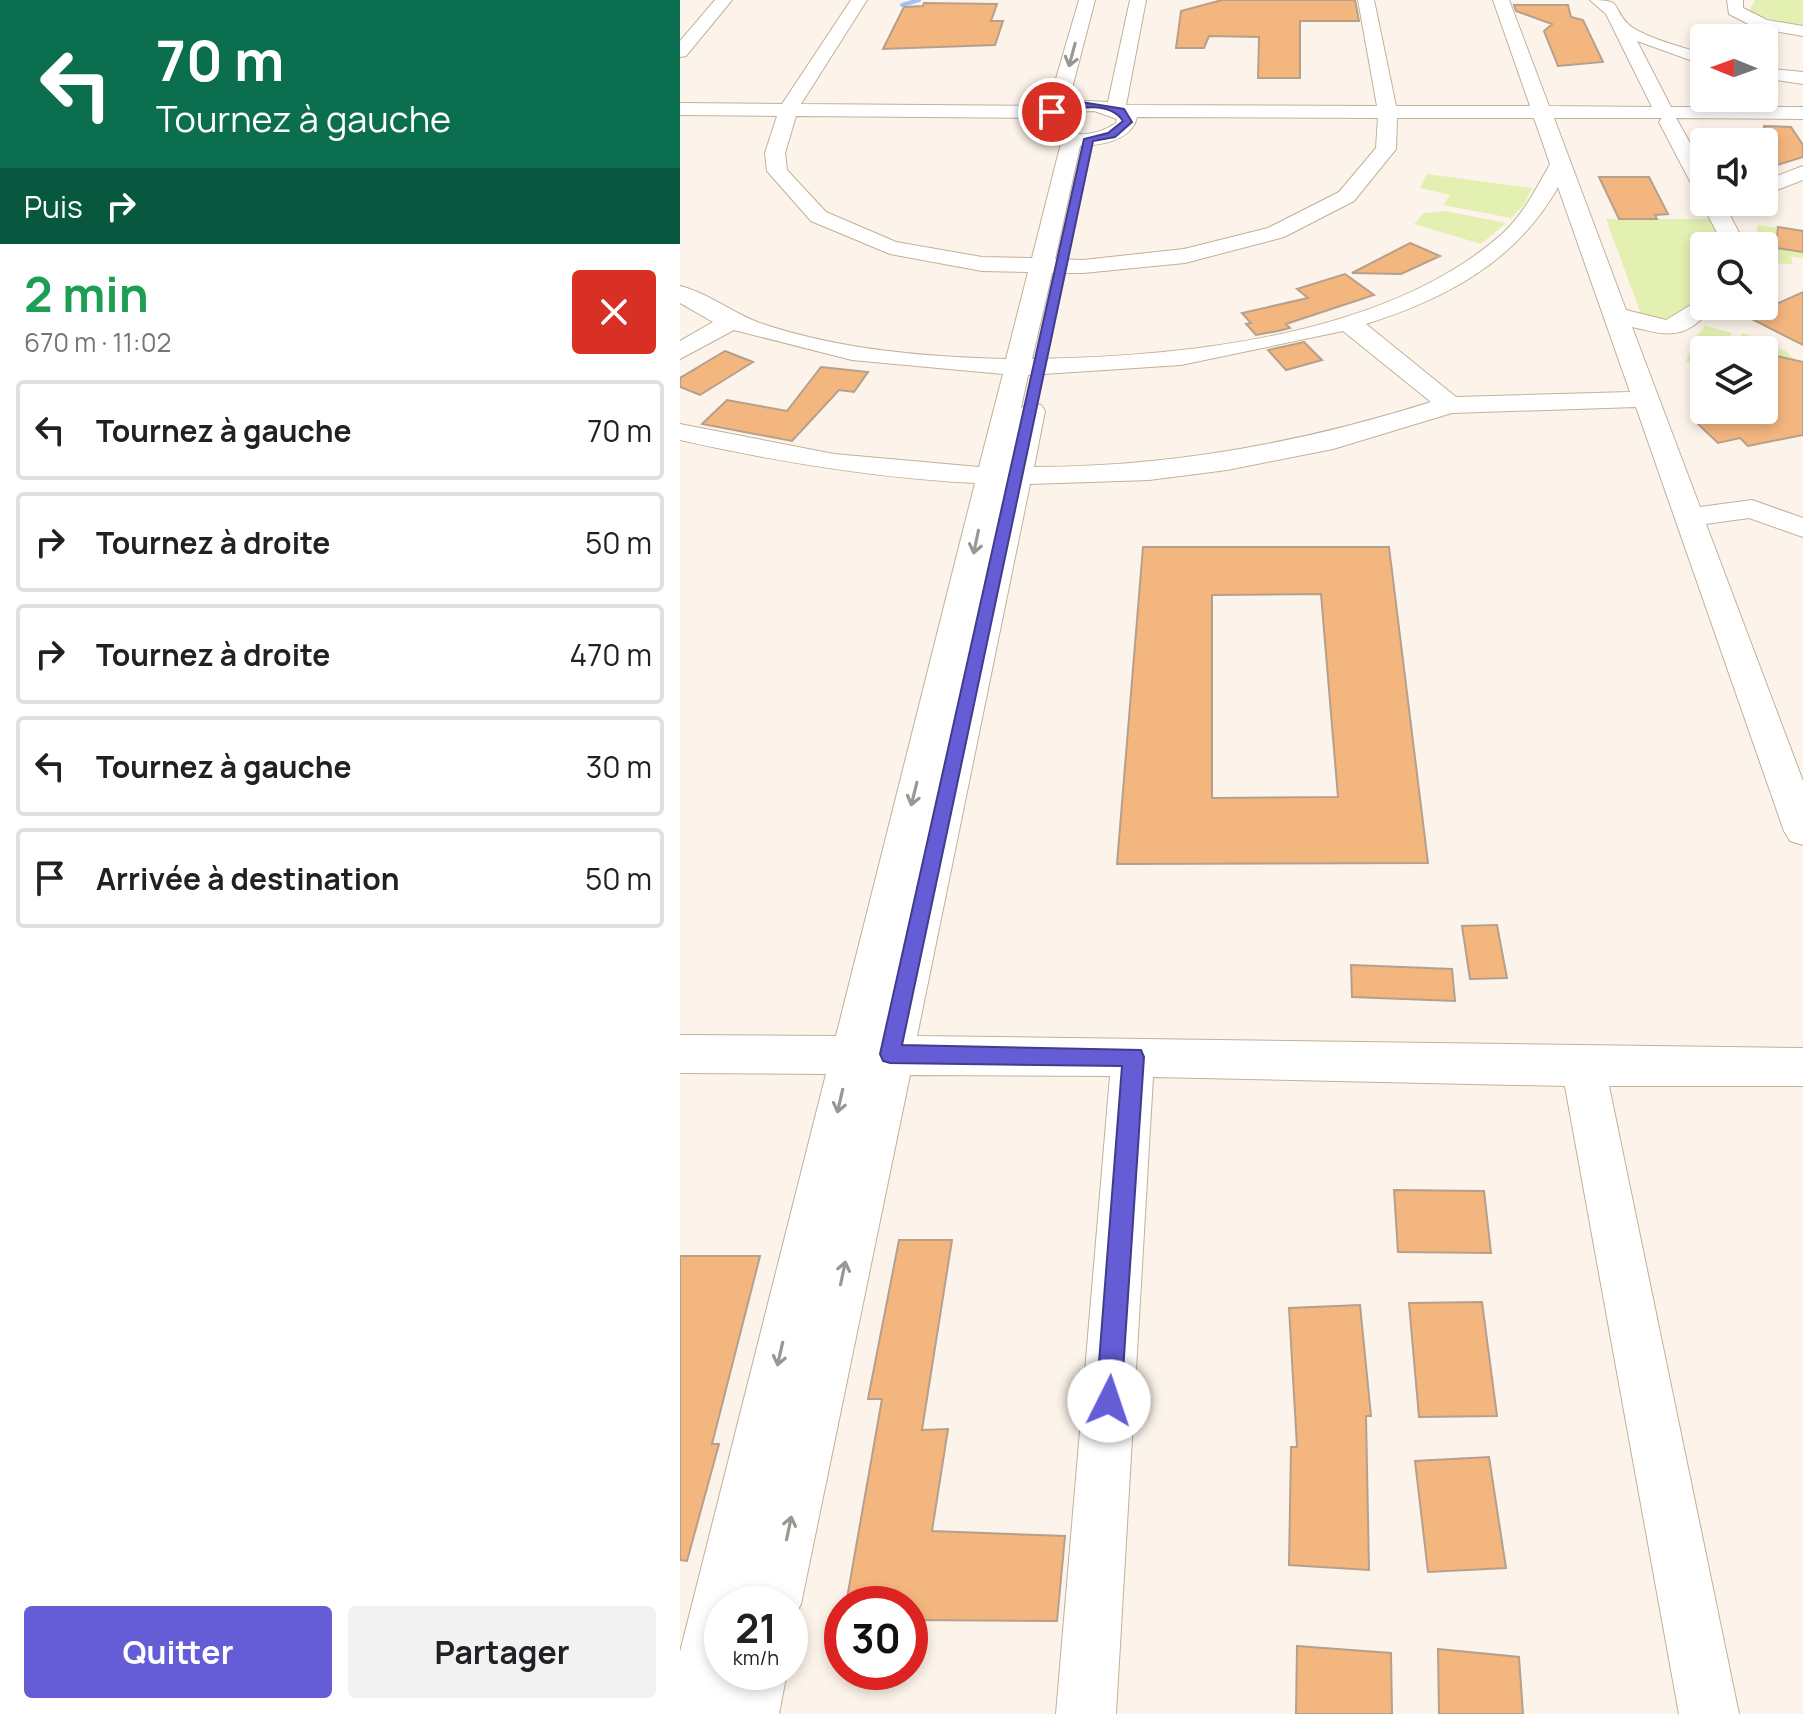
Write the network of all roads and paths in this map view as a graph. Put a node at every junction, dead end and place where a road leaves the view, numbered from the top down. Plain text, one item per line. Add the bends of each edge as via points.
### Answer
1 (724, 0) edge
2 (859, 0) edge
3 (1087, 0) edge
4 (1138, 0) edge
5 (1366, 0) edge
6 (1501, 0) edge
7 (1598, 0) edge
8 (1735, 0) edge
9 (680, 18) edge
10 (709, 18) junction
11 (1621, 27) junction
12 (1803, 31) edge
13 (680, 52) edge
14 (1690, 55) edge
15 (1778, 75) edge
16 (1803, 78) edge
17 (680, 109) edge
18 (1121, 112) junction
19 (787, 113) junction
20 (1803, 113) edge
21 (1386, 115) junction
22 (680, 116) edge
23 (1543, 116) junction
24 (1666, 117) junction
25 (1803, 123) edge
26 (1062, 124) junction
27 (1690, 161) edge
28 (1561, 164) junction
29 (1803, 172) edge
30 (1778, 183) edge
31 (1051, 268) junction
32 (680, 293) edge
33 (1690, 314) edge
34 (1616, 315) junction
35 (732, 321) junction
36 (1349, 323) junction
37 (680, 351) edge
38 (1028, 369) junction
39 (1646, 399) junction
40 (1450, 405) junction
41 (680, 432) edge
42 (1004, 477) junction
43 (1689, 517) junction
44 (1803, 528) edge
45 (1803, 831) edge
46 (680, 1054) edge
47 (870, 1056) junction
48 (1133, 1057) junction
49 (1583, 1067) junction
50 (1803, 1067) edge
51 (776, 1586) edge
52 (754, 1690) edge
53 (694, 1714) edge
54 (749, 1714) edge
55 (1086, 1714) edge
56 (1709, 1714) edge

1 - 10 street
2 - 19 street
3 -> 26 street
4 - 18 street
5 - 21 street
6 - 23 street
7 - 11 street via 1607,4
8 - 12 street via 1735,10 1745,18
9 - 10 street
10 - 13 street
11 - 14 street
11 - 24 street
15 - 16 street
17 - 19 street
18 - 21 street
18 - 26 street via 1094,105
18 - 26 street via 1128,122 1120,131
19 - 22 street
19 - 26 street via 1010,117
19 - 31 street via 774,145 777,170 795,196 824,218 859,237 908,252 958,262
20 - 24 street
21 - 23 street
21 - 31 street via 1387,148 1369,178 1293,227 1182,257
23 - 24 street
23 - 28 street
24 - 25 street
24 - 27 street
26 - 31 street
28 - 34 street
28 - 36 street via 1512,237 1480,263 1439,289
29 - 30 street
31 - 38 street
32 - 35 street
33 - 34 street via 1670,329
34 - 39 street
35 - 37 street
35 - 38 street via 842,350 915,362
36 - 38 street via 1178,360
36 - 40 street
38 - 42 street
39 - 40 street
39 - 43 street
40 - 42 street via 1287,450 1146,470
41 - 42 street via 817,462
42 - 47 street
43 - 44 street via 1752,509
43 - 45 street
46 - 47 street
47 - 48 street
51 -> 47 street
47 -> 53 street
48 - 49 street
48 - 55 street
49 - 50 street
49 - 56 street
52 - 54 street

